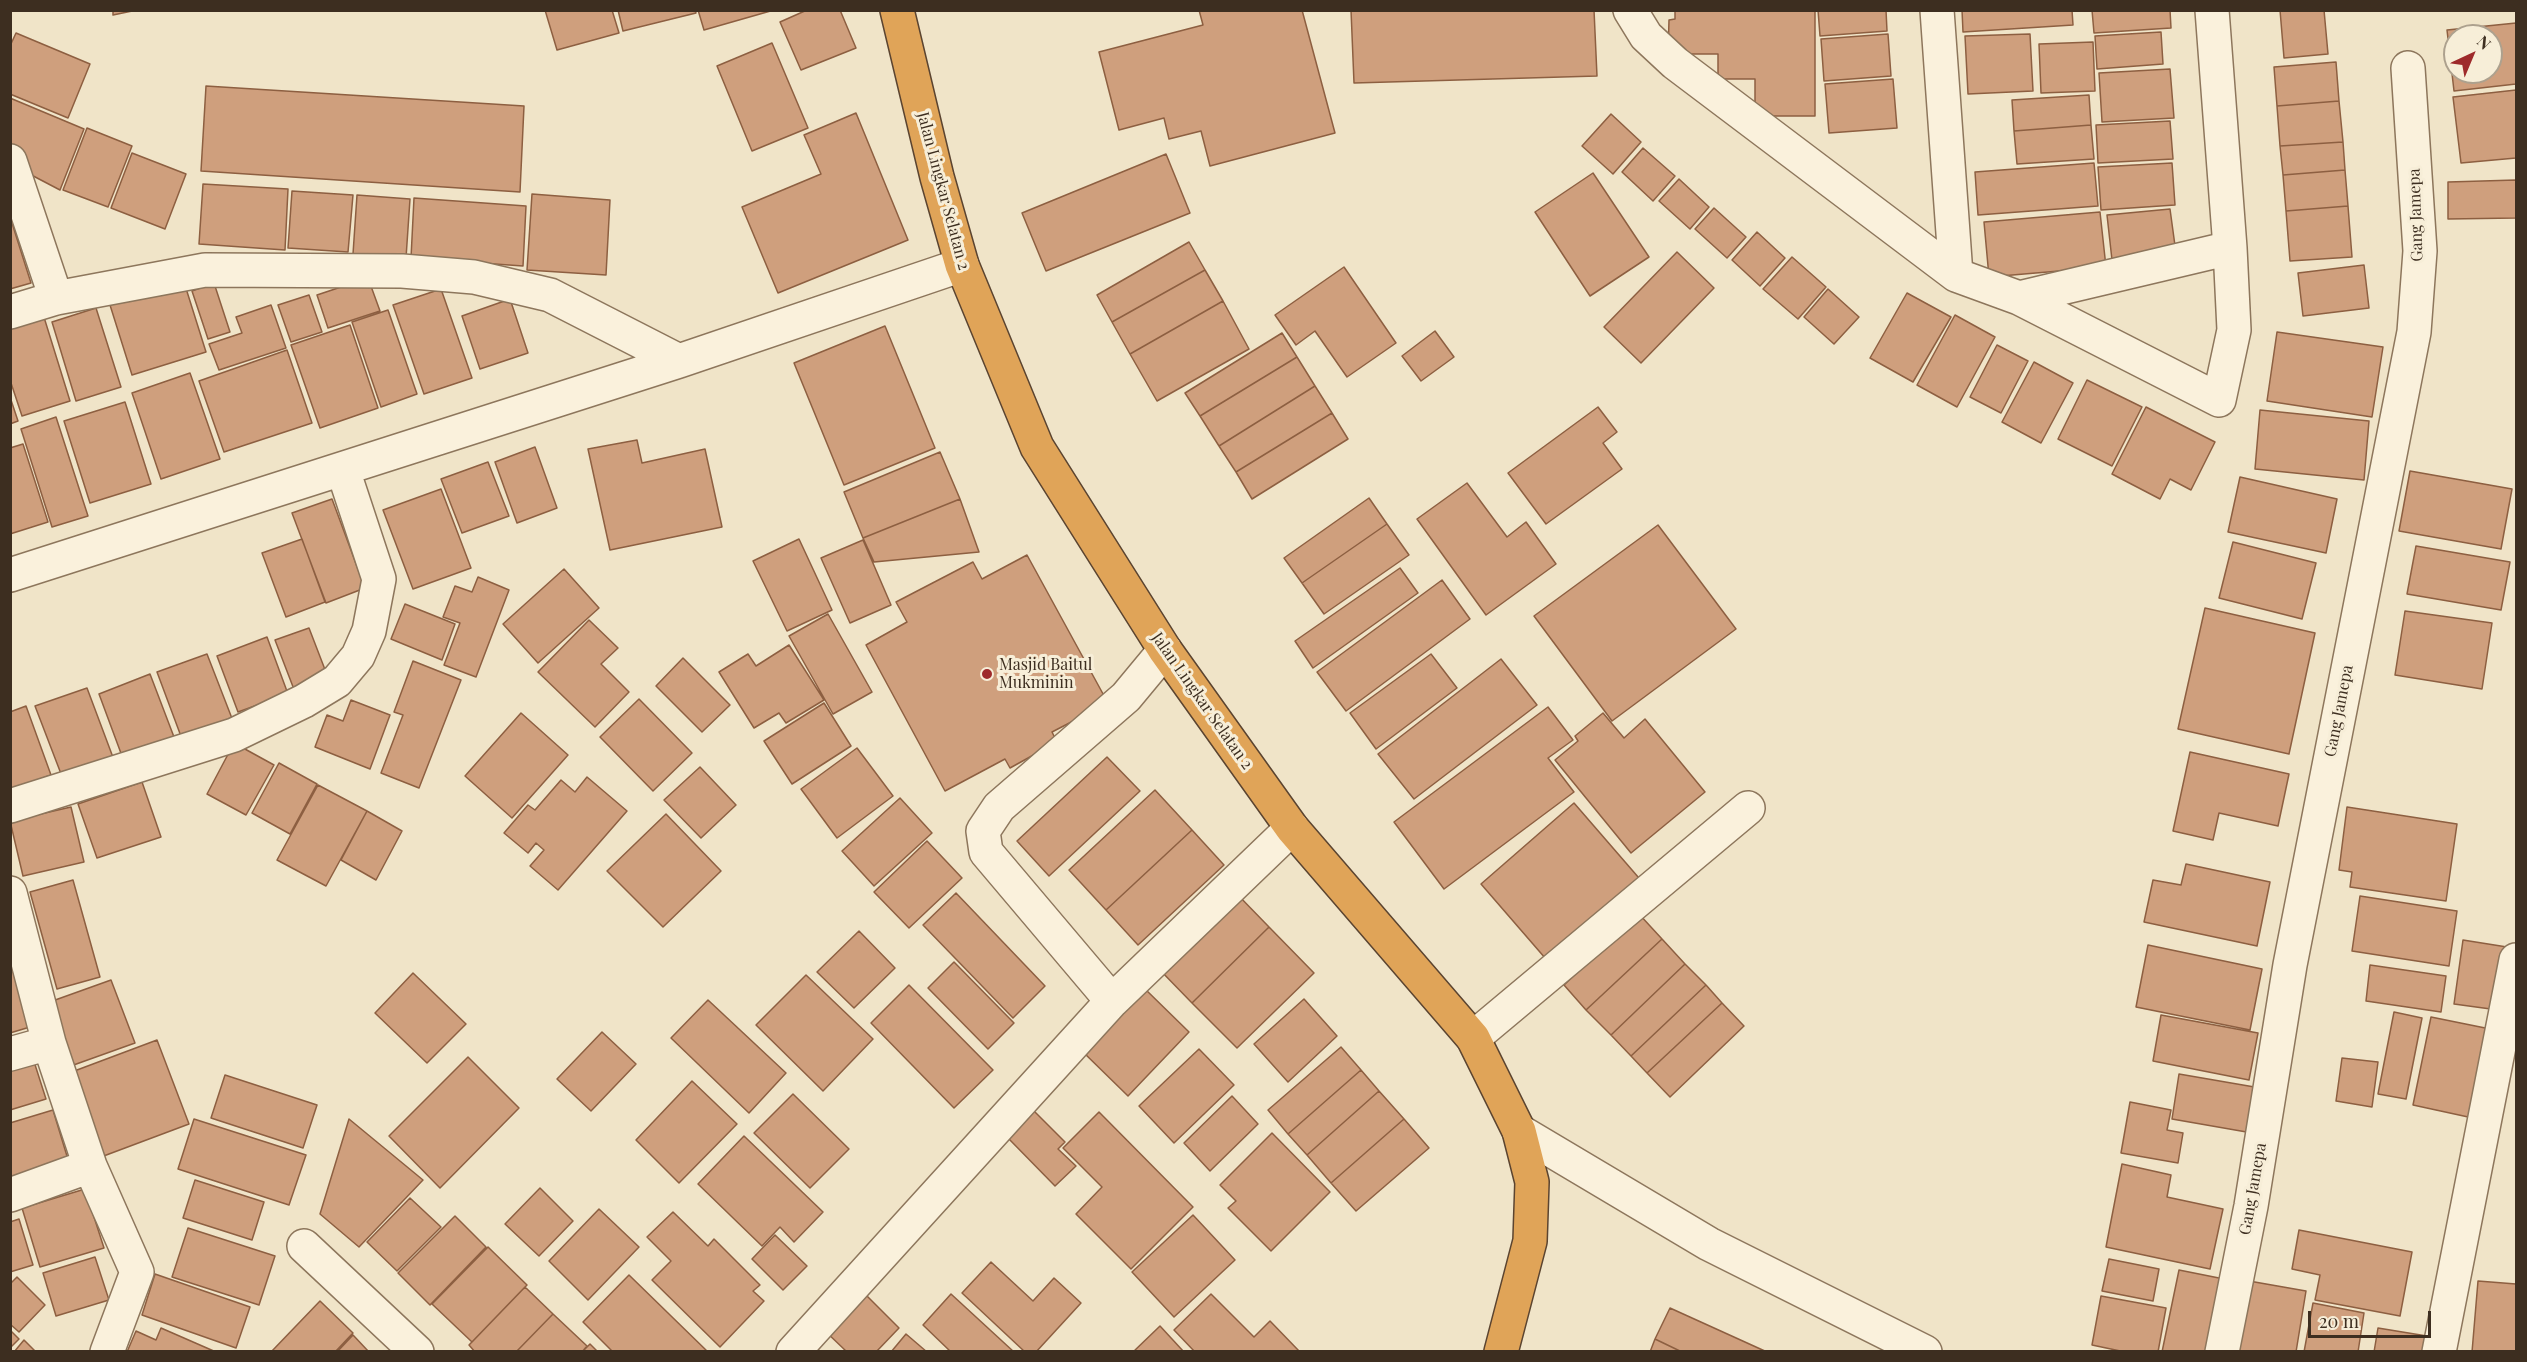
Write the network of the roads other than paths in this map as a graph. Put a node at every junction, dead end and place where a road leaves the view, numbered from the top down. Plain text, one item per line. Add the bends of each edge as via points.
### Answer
1 (897, 10) edge
2 (1630, 10) edge
3 (1937, 10) edge
4 (2212, 10) edge
5 (2408, 68) dead end
6 (10, 161) edge
7 (2230, 248) junction
8 (962, 266) junction
9 (1956, 275) junction
10 (56, 298) junction
11 (2019, 298) junction
12 (10, 312) edge
13 (679, 361) junction
14 (343, 470) junction
15 (10, 575) edge
16 (1165, 650) junction
17 (10, 806) edge
18 (1748, 808) dead end
19 (1292, 828) junction
20 (10, 893) edge
21 (2517, 960) edge
22 (1112, 1001) junction
23 (1473, 1038) junction
24 (49, 1043) junction
25 (10, 1054) edge
26 (1520, 1131) junction
27 (90, 1166) junction
28 (10, 1195) edge
29 (304, 1246) dead end
30 (107, 1352) edge
31 (417, 1352) edge
32 (792, 1352) edge
33 (1501, 1352) edge
34 (1926, 1352) edge
35 (2222, 1352) edge
36 (2439, 1352) edge

1 - 8 highway, Jalan Lingkar Selatan 2
2 - 9 street via 1646,36 1675,63
3 - 9 street
4 - 7 street
5 - 35 street, Gang Jamepa via 2420,251 2414,332 2290,966 2251,1206
6 - 10 street
7 - 11 street
7 - 11 street via 2234,330 2219,399
8 - 13 street
8 - 16 highway, Jalan Lingkar Selatan 2 via 1037,447
9 - 11 street
10 - 12 street
10 - 13 street via 206,270 402,271 474,277 550,295
13 - 14 street
14 - 15 street
14 - 17 street via 379,579 369,631 358,656 337,681 234,735
16 - 19 highway, Jalan Lingkar Selatan 2
16 - 22 street via 1126,697 999,807 983,831 986,852
18 - 23 street
19 - 22 street
19 - 23 highway, Jalan Lingkar Selatan 2
20 - 24 street
21 - 36 street
22 - 32 street
23 - 26 highway, Jalan Lingkar Selatan 2
24 - 25 street
24 - 27 street
26 - 33 highway, Jalan Lingkar Selatan 2 via 1532,1182 1530,1241
26 - 34 street via 1708,1244
27 - 28 street
27 - 30 street via 137,1272
29 - 31 street

